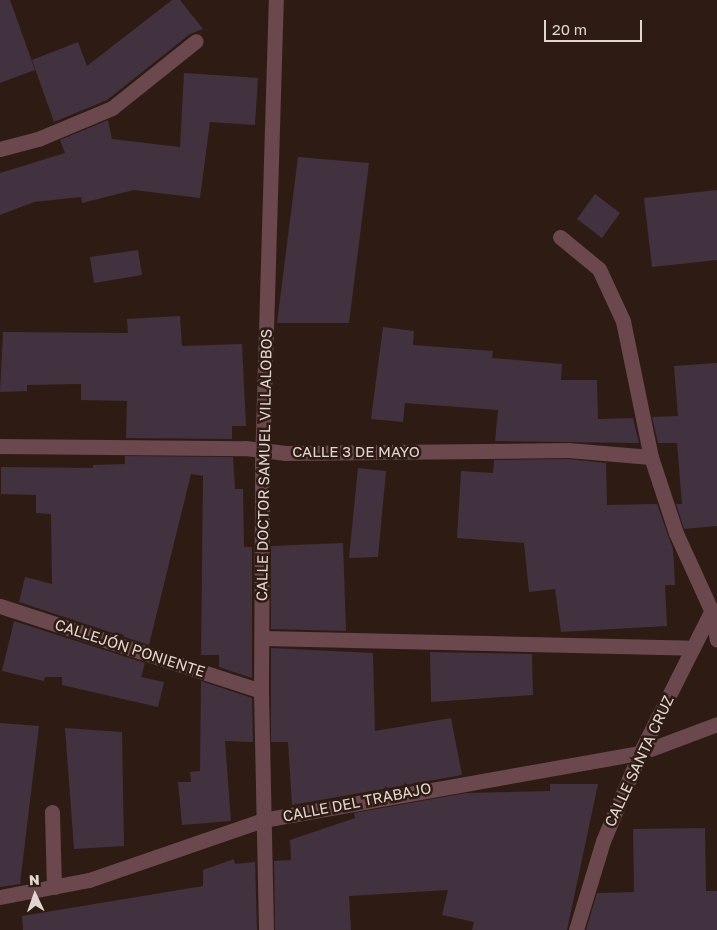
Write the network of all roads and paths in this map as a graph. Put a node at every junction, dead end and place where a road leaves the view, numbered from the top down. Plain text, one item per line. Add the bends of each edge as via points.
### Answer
1 (276, 0) edge
2 (196, 41) dead end
3 (0, 149) edge
4 (560, 237) dead end
5 (0, 446) edge
6 (262, 451) junction
7 (651, 457) junction
8 (714, 605) edge
9 (0, 606) edge
10 (262, 638) junction
11 (717, 640) edge
12 (693, 648) junction
13 (261, 691) junction
14 (717, 724) edge
15 (640, 753) junction
16 (52, 812) dead end
17 (263, 820) junction
18 (54, 886) junction
19 (0, 897) edge
20 (266, 930) edge
21 (576, 930) edge

1 - 6 street, CALLE DOCTOR SAMUEL VILLALOBOS
2 - 3 street via 112,108 38,139
4 - 7 street via 599,269 623,320
5 - 6 street, CALLE 3 DE MAYO
6 - 7 street, CALLE 3 DE MAYO via 568,450
6 - 10 street, CALLE DOCTOR SAMUEL VILLALOBOS
7 - 8 street via 676,533
8 - 11 street
8 - 12 street, CALLE SANTA CRUZ
9 - 13 street, CALLEJÓN PONIENTE
10 - 12 street
10 - 13 street, CALLE DOCTOR SAMUEL VILLALOBOS
12 - 15 street, CALLE SANTA CRUZ
13 - 17 street, CALLE DOCTOR SAMUEL VILLALOBOS
14 - 15 street, CALLE DEL TRABAJO
15 - 17 street, CALLE DEL TRABAJO
15 - 21 street, CALLE SANTA CRUZ via 603,841
16 - 18 street
17 - 18 street, CALLE DEL TRABAJO via 89,880
17 - 20 street, CALLE DOCTOR SAMUEL VILLALOBOS
18 - 19 street, CALLE DEL TRABAJO

